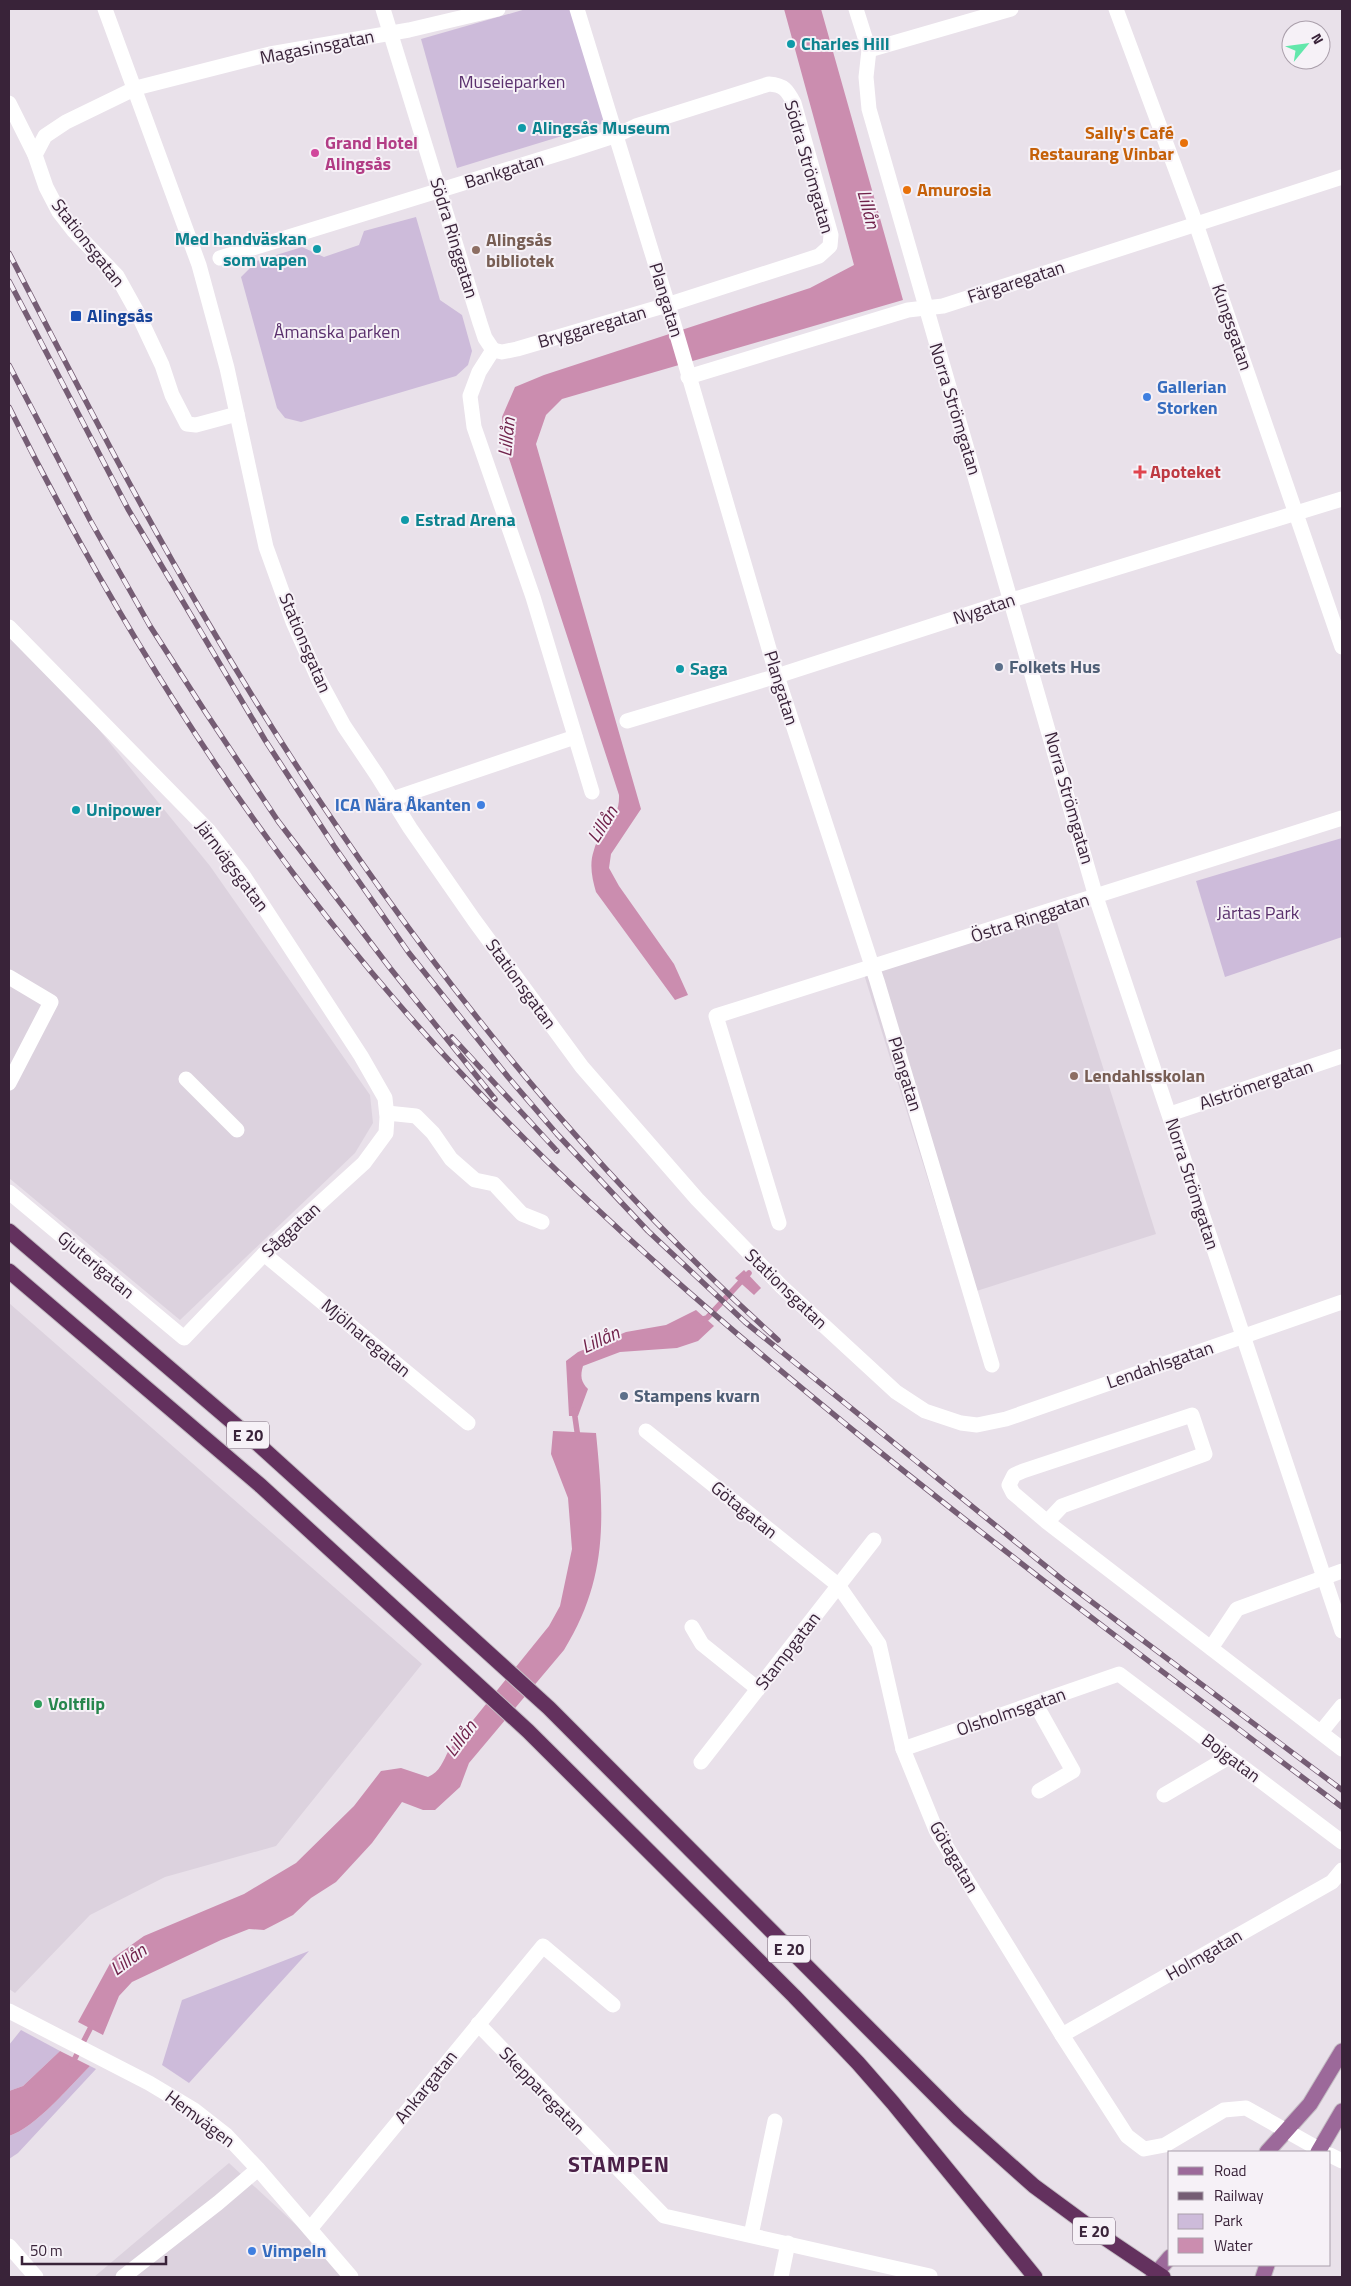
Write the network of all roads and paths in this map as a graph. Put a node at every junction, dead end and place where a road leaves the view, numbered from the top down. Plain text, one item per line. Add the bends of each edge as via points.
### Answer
1 (105, 9) edge
2 (383, 9) edge
3 (498, 9) edge
4 (577, 9) edge
5 (856, 9) edge
6 (1011, 9) edge
7 (1116, 9) edge
8 (389, 33) junction
9 (869, 50) junction
10 (136, 88) junction
11 (786, 88) joint
12 (9, 103) edge
13 (616, 135) junction
14 (34, 155) junction
15 (1342, 177) edge
16 (439, 191) junction
17 (1196, 224) junction
18 (830, 246) joint
19 (220, 258) dead end
20 (667, 305) junction
21 (927, 307) junction
22 (494, 350) junction
23 (687, 371) junction
24 (237, 414) junction
25 (1342, 499) edge
26 (1297, 513) junction
27 (1012, 600) junction
28 (9, 627) edge
29 (1342, 647) edge
30 (777, 676) junction
31 (627, 721) dead end
32 (575, 737) junction
33 (592, 792) dead end
34 (392, 800) junction
35 (1342, 818) edge
36 (1096, 897) junction
37 (872, 968) junction
38 (9, 977) edge
39 (1342, 1056) edge
40 (186, 1079) dead end
41 (9, 1083) edge
42 (1170, 1114) junction
43 (387, 1115) junction
44 (237, 1130) dead end
45 (9, 1192) edge
46 (542, 1222) dead end
47 (779, 1223) dead end
48 (9, 1231) edge
49 (264, 1254) junction
50 (9, 1271) edge
51 (1342, 1302) edge
52 (1244, 1337) junction
53 (184, 1338) joint
54 (992, 1365) dead end
55 (468, 1423) dead end
56 (977, 1425) joint
57 (646, 1431) dead end
58 (1047, 1522) junction
59 (874, 1540) dead end
60 (1342, 1571) edge
61 (1324, 1578) junction
62 (838, 1585) junction
63 (692, 1627) dead end
64 (1342, 1631) edge
65 (1211, 1648) junction
66 (1119, 1674) joint
67 (758, 1689) junction
68 (1035, 1703) junction
69 (1342, 1706) edge
70 (1321, 1732) junction
71 (903, 1749) junction
72 (1342, 1749) edge
73 (1230, 1758) junction
74 (701, 1762) dead end
75 (1039, 1791) dead end
76 (1164, 1795) dead end
77 (1342, 1842) edge
78 (1342, 1870) edge
79 (613, 2005) dead end
80 (9, 2011) edge
81 (478, 2024) junction
82 (1062, 2035) junction
83 (1342, 2051) edge
84 (1342, 2111) edge
85 (774, 2121) dead end
86 (1285, 2132) junction
87 (1268, 2151) edge
88 (1321, 2151) edge
89 (1323, 2151) edge
90 (258, 2169) junction
91 (310, 2229) junction
92 (751, 2235) junction
93 (788, 2243) junction
94 (9, 2246) edge
95 (1168, 2260) edge
96 (930, 2276) edge
97 (1157, 2276) edge
98 (36, 2277) edge
99 (124, 2277) edge
100 (351, 2277) edge
101 (782, 2277) edge
102 (1035, 2277) edge

1 - 10 street, Stationsgatan
2 - 8 street, Södra Ringgatan
3 - 8 street, Magasinsgatan
4 - 13 street, Plangatan
5 - 9 street, Norra Strömgatan
6 - 9 street
7 - 17 street, Kungsgatan
8 - 10 street, Magasinsgatan via 270,54
8 - 16 street, Södra Ringgatan
9 - 21 street, Norra Strömgatan via 866,77 870,109
10 - 14 street via 44,136
10 - 24 street, Stationsgatan via 199,264
11 - 13 street, Bankgatan via 769,84
11 - 18 street, Södra Strömgatan via 794,102 831,235
12 - 14 street
13 - 16 street, Bankgatan
13 - 20 street, Plangatan
14 - 24 street, Stationsgatan via 59,212 117,276 137,312 186,424 196,425
15 - 17 street, Färgaregatan
16 - 19 street, Bankgatan
16 - 22 street, Södra Ringgatan via 485,338
17 - 21 street, Färgaregatan via 943,306
17 - 26 street, Kungsgatan
18 - 20 street, Bryggaregatan via 819,256
20 - 22 street, Bryggaregatan via 517,349
20 - 23 street, Plangatan
21 - 23 street, Färgaregatan
21 - 27 street, Norra Strömgatan
22 - 32 street via 479,372 470,396 474,427 533,597
23 - 30 street, Plangatan
24 - 34 street, Stationsgatan via 266,547 293,622 344,726
25 - 26 street, Nygatan
26 - 27 street, Nygatan
26 - 29 street, Kungsgatan
27 - 30 street, Nygatan
27 - 36 street, Norra Strömgatan
28 - 43 street, Järnvägsgatan via 209,832 243,875 361,1056 385,1098
30 - 31 street, Nygatan
30 - 37 street, Plangatan
32 - 33 street
32 - 34 street
34 - 56 street, Stationsgatan via 474,920 582,1067 697,1199 782,1287 896,1392 925,1410 961,1423
35 - 36 street, Östra Ringgatan
36 - 37 street, Östra Ringgatan
36 - 42 street, Norra Strömgatan
37 - 47 street, Östra Ringgatan via 716,1016
37 - 54 street, Plangatan
38 - 41 street via 51,1002
39 - 42 street, Alströmergatan
40 - 44 street
42 - 52 street, Norra Strömgatan
43 - 46 street via 416,1116 451,1159 475,1180 494,1184 522,1214
43 - 49 street, Såggatan via 386,1133 364,1164
45 - 53 street, Gjuterigatan
48 - 97 highway, E 20 via 258,1444 549,1708 959,2119 1034,2186
49 - 53 street, Såggatan
49 - 55 street, Mjölnaregatan
50 - 102 highway, E 20 via 261,1486 528,1731 858,2063
51 - 52 street, Lendahlsgatan
52 - 56 street, Lendahlsgatan via 1006,1419
52 - 61 street, Norra Strömgatan
57 - 62 street, Götagatan
58 - 58 street via 1062,1506 1205,1454 1192,1415 1014,1475 1009,1485 1012,1493
58 - 65 street
59 - 62 street, Stampgatan
60 - 61 street
61 - 64 street, Norra Strömgatan
61 - 65 street via 1237,1610
62 - 67 street, Stampgatan
62 - 71 street, Götagatan via 879,1644
63 - 67 street via 702,1644
65 - 70 street
66 - 68 street, Olsholmsgatan
66 - 73 street, Bojgatan
67 - 74 street, Stampgatan
68 - 71 street, Olsholmsgatan
68 - 75 street via 1073,1770
69 - 70 street
70 - 72 street
71 - 82 street, Götagatan via 936,1830
73 - 76 street
73 - 77 street, Bojgatan
78 - 82 street, Holmgatan via 1332,1882
79 - 81 street, Ankargatan via 543,1946
80 - 90 street, Hemvägen via 194,2110 226,2135
81 - 91 street, Ankargatan
81 - 92 street, Skepparegatan via 664,2216
82 - 86 street, Götagatan via 1127,2136 1144,2149 1164,2145 1224,2110 1246,2108
83 - 86 main road via 1310,2104
84 - 89 main road
85 - 92 street
86 - 87 main road
86 - 88 street, Götagatan
90 - 91 street, Hemvägen
90 - 99 street
91 - 100 street, Hemvägen
92 - 93 street, Skepparegatan
93 - 96 street, Skepparegatan
93 - 101 street
94 - 98 street
95 - 97 main road

